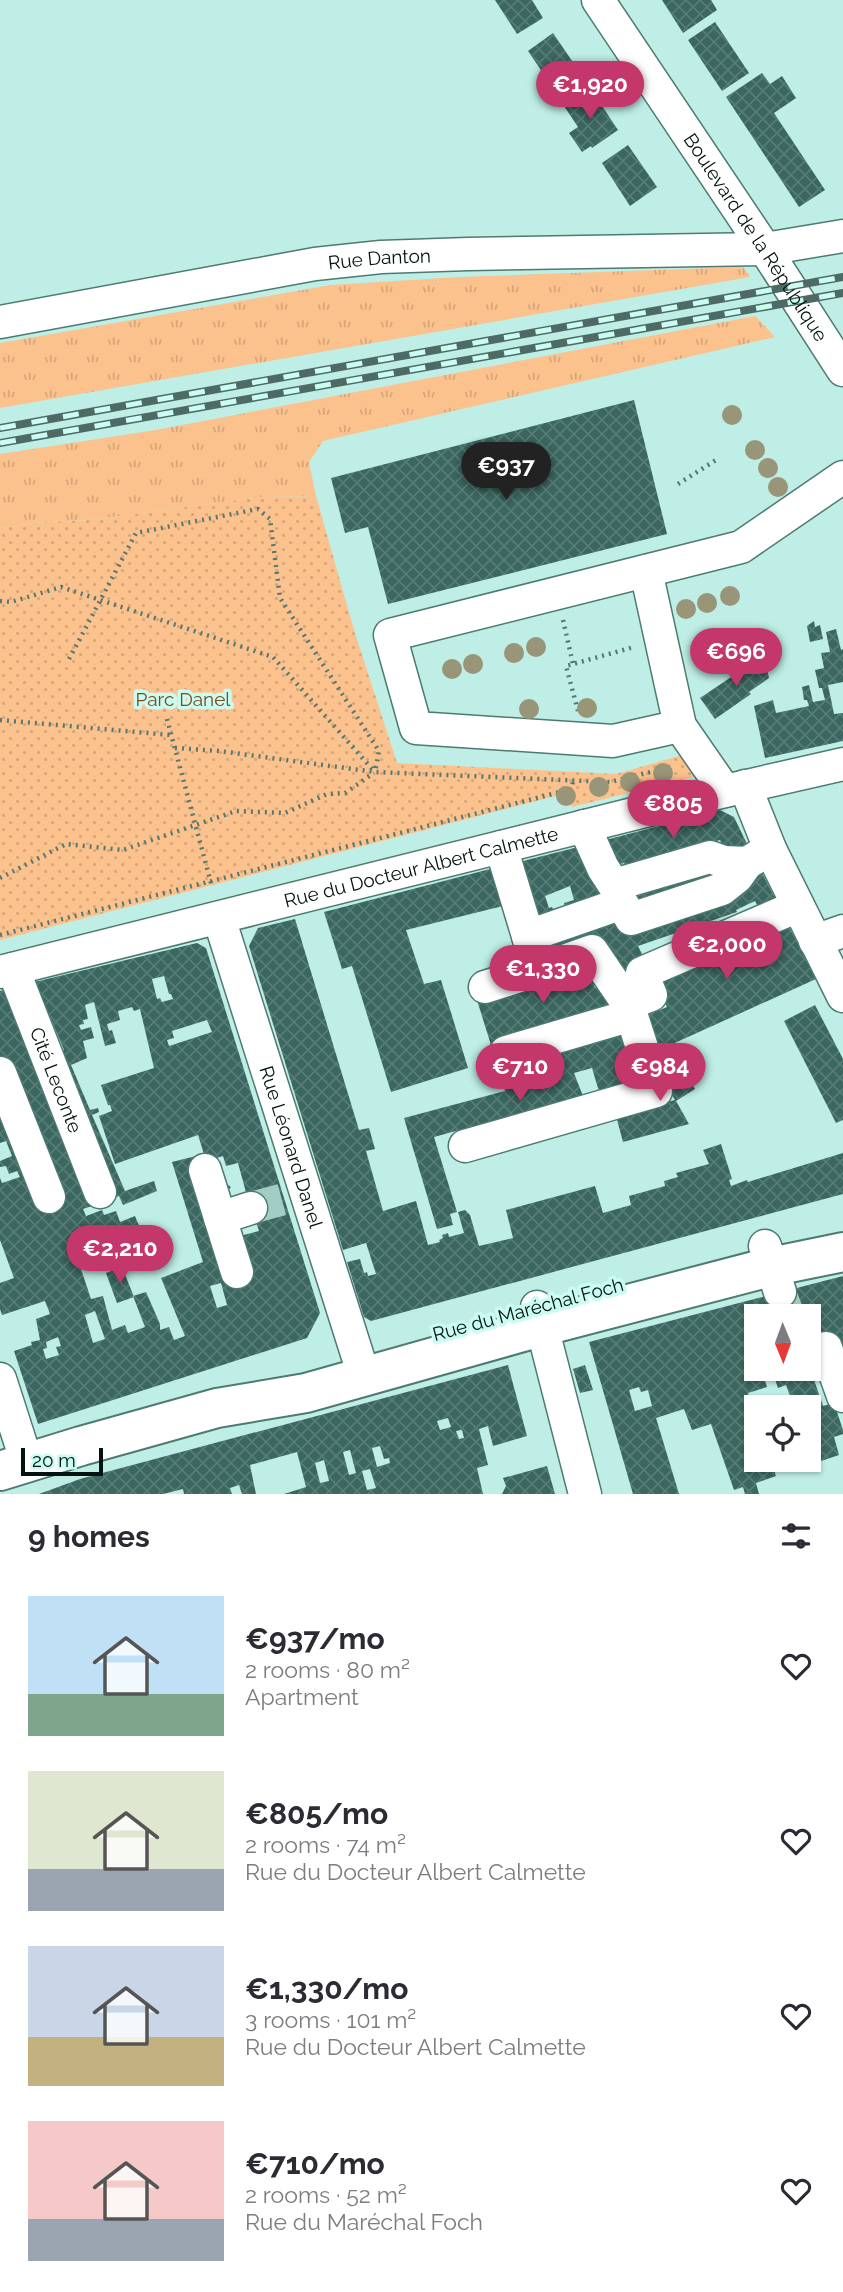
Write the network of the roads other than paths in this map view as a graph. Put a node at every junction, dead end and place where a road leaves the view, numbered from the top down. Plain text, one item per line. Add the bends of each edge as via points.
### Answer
1 (598, 0) edge
2 (843, 236) edge
3 (765, 249) junction
4 (0, 322) edge
5 (843, 370) edge
6 (843, 477) edge
7 (646, 571) junction
8 (680, 726) junction
9 (843, 764) edge
10 (735, 788) junction
11 (584, 826) junction
12 (501, 847) junction
13 (759, 856) junction
14 (216, 904) junction
15 (798, 906) junction
16 (528, 936) junction
17 (829, 936) edge
18 (7, 970) edge
19 (538, 970) junction
20 (485, 988) dead end
21 (843, 996) edge
22 (630, 1010) junction
23 (506, 1052) dead end
24 (0, 1073) edge
25 (465, 1146) dead end
26 (205, 1170) dead end
27 (100, 1192) dead end
28 (49, 1197) dead end
29 (251, 1208) tunnel mouth
30 (220, 1218) junction
31 (843, 1225) edge
32 (843, 1252) edge
33 (772, 1269) junction
34 (237, 1272) dead end
35 (540, 1316) junction
36 (821, 1350) edge
37 (360, 1365) junction
38 (0, 1378) edge
39 (843, 1396) edge
40 (13, 1467) edge
41 (585, 1494) edge

1 - 3 street, Boulevard de la République
2 - 3 street, Rue Danton
3 - 4 street, Rue Danton via 346,260
3 - 5 street, Boulevard de la République
6 - 7 street via 741,547
7 - 8 street
7 - 8 street via 390,635 416,728 613,741
8 - 10 street via 703,759
9 - 10 street, Rue du Docteur Albert Calmette
10 - 11 street, Rue du Docteur Albert Calmette
10 - 13 street
11 - 12 street, Rue du Docteur Albert Calmette
11 - 13 street via 614,885 710,857 724,862
12 - 14 street, Rue du Docteur Albert Calmette
12 - 16 street
13 - 15 street
13 - 16 street via 722,889 631,919 620,904
14 - 18 street, Rue du Docteur Albert Calmette
14 - 37 street, Rue Léonard Danel via 295,1195
15 - 17 street
15 - 22 street via 642,973 651,995
16 - 19 street
17 - 21 street
18 - 27 street, Cité Leconte
19 - 20 street
19 - 22 street via 592,951
22 - 23 street
22 - 25 street via 656,1091
24 - 28 street
26 - 30 street
29 - 30 street
30 - 34 street
31 - 33 main road, Rue du Maréchal Foch
32 - 33 main road, Rue du Maréchal Foch
33 - 35 main road, Rue du Maréchal Foch
35 - 37 main road, Rue du Maréchal Foch
35 - 41 street
36 - 39 street via 826,1348
37 - 40 main road, Rue du Maréchal Foch via 289,1397 217,1408
38 - 40 street

